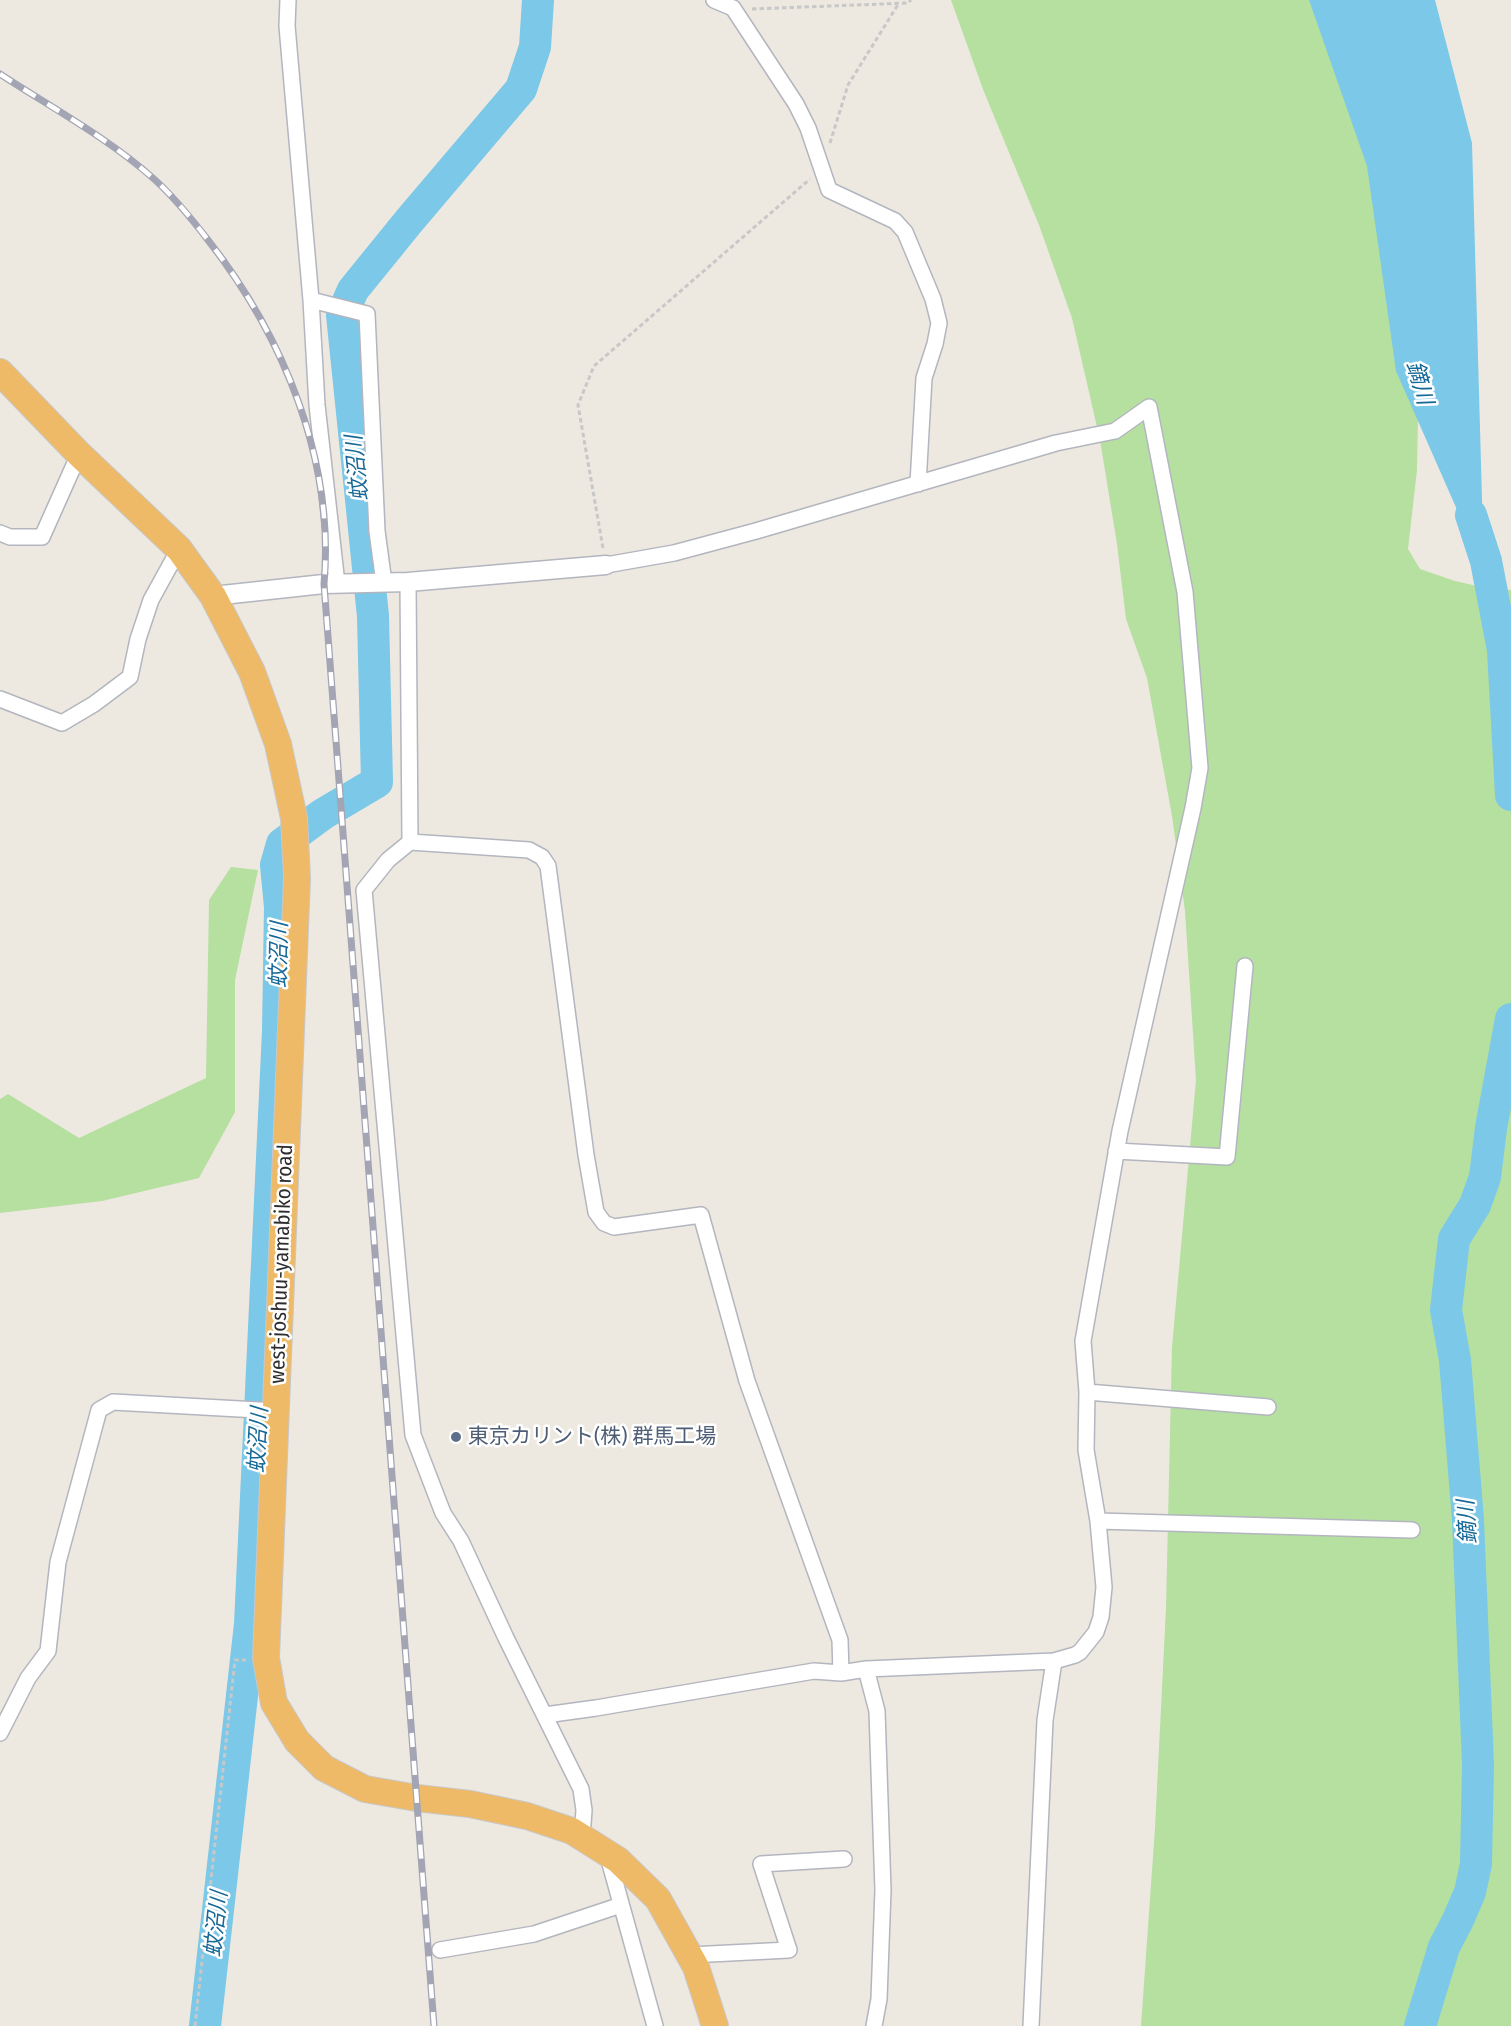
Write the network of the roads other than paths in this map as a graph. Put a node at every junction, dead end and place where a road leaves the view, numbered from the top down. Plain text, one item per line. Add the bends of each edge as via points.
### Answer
1 (288, 0) edge
2 (714, 0) edge
3 (318, 301) junction
4 (0, 372) edge
5 (79, 453) junction
6 (918, 484) junction
7 (0, 532) edge
8 (179, 549) junction
9 (606, 565) joint
10 (408, 582) junction
11 (384, 583) junction
12 (337, 584) junction
13 (213, 596) junction
14 (0, 699) edge
15 (410, 842) junction
16 (1245, 966) dead end
17 (1116, 1151) junction
18 (1087, 1392) junction
19 (1268, 1407) dead end
20 (272, 1411) junction
21 (1098, 1521) junction
22 (1412, 1530) dead end
23 (1054, 1661) junction
24 (866, 1669) junction
25 (841, 1673) junction
26 (545, 1715) junction
27 (0, 1733) edge
28 (572, 1831) junction
29 (607, 1853) junction
30 (844, 1859) dead end
31 (621, 1905) junction
32 (440, 1950) dead end
33 (690, 1955) junction
34 (655, 2026) edge
35 (715, 2026) edge
36 (874, 2026) edge
37 (1031, 2026) edge

1 - 3 street via 287,26
2 - 6 street via 734,8 796,104 828,190 895,221 914,250 939,323 924,378
3 - 11 street via 367,315 377,531
3 - 12 street via 317,405
4 - 5 highway, west-joshuu-yamabiko road
5 - 7 street via 42,537 10,537
5 - 8 highway, west-joshuu-yamabiko road
6 - 9 street via 674,553
6 - 17 street via 1056,442 1114,431 1149,407 1185,592 1200,768
8 - 13 highway, west-joshuu-yamabiko road
8 - 14 street via 151,600 130,677 62,723
9 - 10 street
10 - 11 street
10 - 15 street
11 - 12 street
12 - 13 street
13 - 20 highway, west-joshuu-yamabiko road via 252,672 278,744 294,818 297,878
15 - 25 street via 529,850 542,857 548,866 596,1212 604,1223 614,1227 700,1215 747,1381 840,1640
15 - 26 street via 388,860 364,890 413,1435 443,1513 461,1541
16 - 17 street via 1227,1157
17 - 18 street via 1083,1341
18 - 19 street
18 - 21 street via 1086,1450
20 - 27 street via 113,1402 99,1410 58,1562 48,1651 28,1678
20 - 28 highway, west-joshuu-yamabiko road via 266,1658 274,1703 297,1741 324,1768 365,1789 470,1804
21 - 22 street
21 - 23 street via 1104,1587 1101,1617 1096,1632 1080,1652
23 - 24 street
23 - 37 street via 1045,1720
24 - 25 street
24 - 36 street via 877,1711 883,1890 879,1999
25 - 26 street via 814,1671
26 - 28 street via 581,1789 583,1824
28 - 29 highway, west-joshuu-yamabiko road
29 - 31 street
29 - 33 highway, west-joshuu-yamabiko road via 658,1899
30 - 33 street via 761,1863 789,1950
31 - 32 street via 534,1934
31 - 34 street
33 - 35 highway, west-joshuu-yamabiko road

